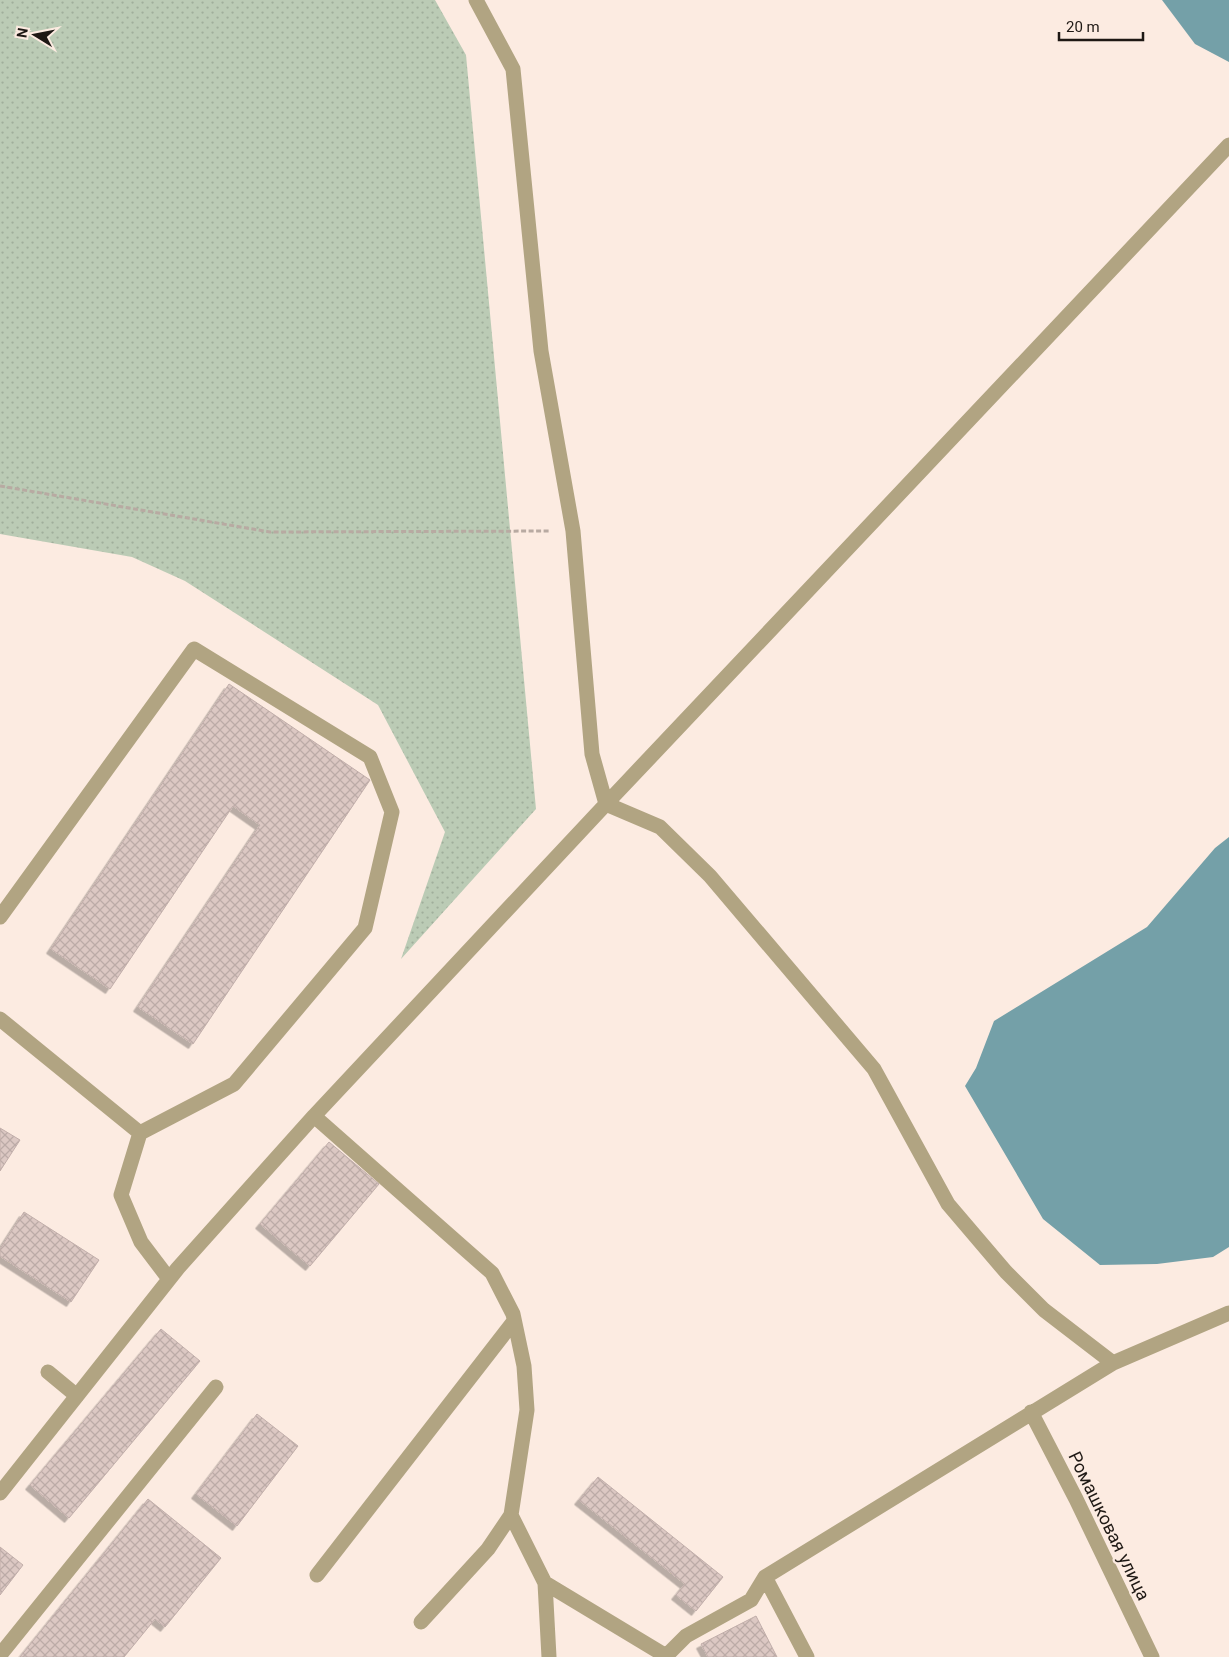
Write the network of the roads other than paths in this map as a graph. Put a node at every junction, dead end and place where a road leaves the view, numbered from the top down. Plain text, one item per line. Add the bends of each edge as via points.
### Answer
1 (476, 0) edge
2 (1229, 145) edge
3 (606, 804) junction
4 (0, 917) edge
5 (0, 1019) edge
6 (314, 1116) junction
7 (140, 1133) junction
8 (170, 1278) junction
9 (1229, 1313) edge
10 (514, 1321) junction
11 (1113, 1363) junction
12 (48, 1372) dead end
13 (216, 1387) dead end
14 (77, 1396) junction
15 (1031, 1412) junction
16 (0, 1494) edge
17 (511, 1516) junction
18 (317, 1575) dead end
19 (765, 1578) junction
20 (545, 1583) junction
21 (421, 1622) dead end
22 (0, 1655) edge
23 (666, 1656) edge
24 (549, 1657) edge
25 (807, 1657) edge
26 (1152, 1657) edge

1 - 3 street via 513,69 541,351 574,532 592,754
2 - 3 street
3 - 6 street
3 - 11 street via 660,827 710,876 874,1069 948,1204 1006,1272 1044,1310
4 - 7 street via 194,649 370,756 392,812 365,928 234,1084
5 - 7 street
6 - 8 street
6 - 10 street via 492,1273
7 - 8 street via 121,1195 141,1242
8 - 14 street
9 - 11 street
10 - 17 street via 524,1366 527,1410
10 - 18 street
11 - 15 street
12 - 14 street
13 - 22 street
14 - 16 street
15 - 19 street
15 - 26 street, Ромашковая улица
17 - 20 street
17 - 21 street via 488,1549
19 - 23 street via 751,1600 686,1636
19 - 25 street
20 - 23 street
20 - 24 street

